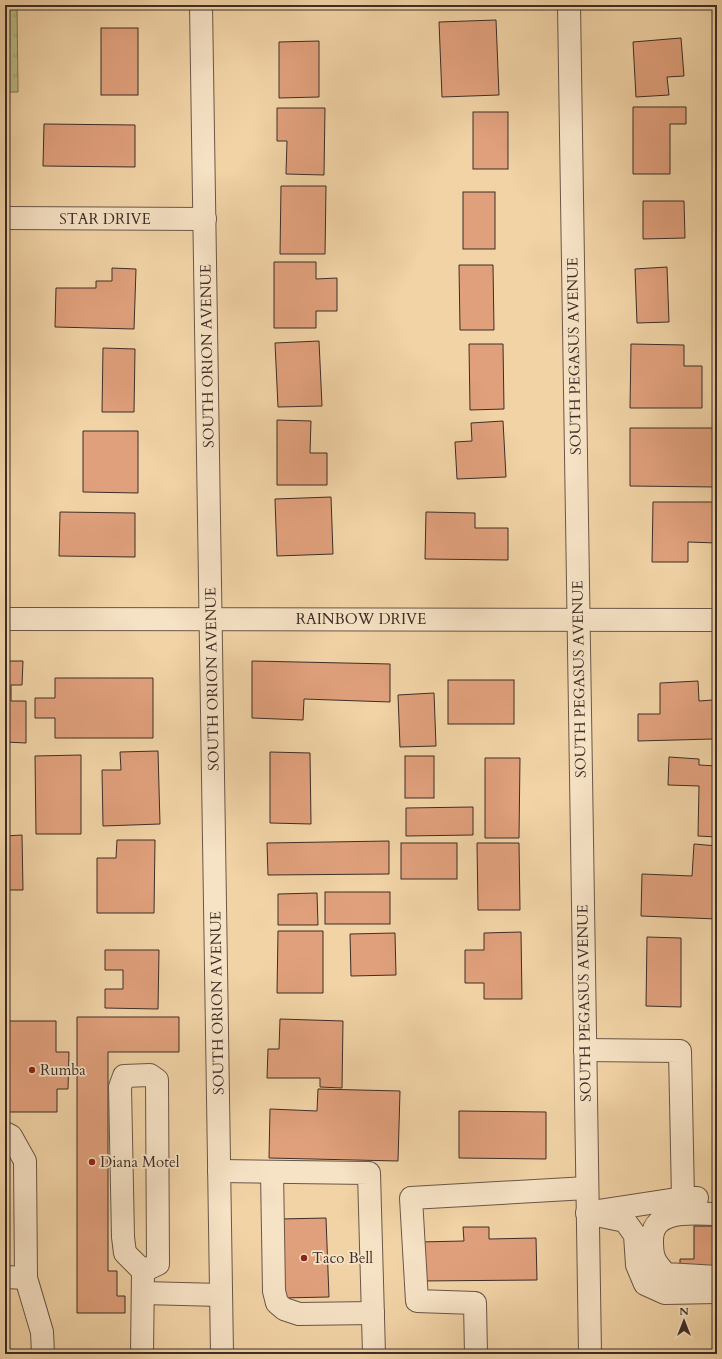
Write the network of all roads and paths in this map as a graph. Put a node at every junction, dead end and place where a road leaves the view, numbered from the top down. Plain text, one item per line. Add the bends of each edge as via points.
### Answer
1 (201, 5) edge
2 (569, 5) edge
3 (5, 218) edge
4 (205, 219) junction
5 (5, 619) edge
6 (211, 619) junction
7 (578, 619) junction
8 (717, 620) edge
9 (584, 1050) junction
10 (5, 1133) edge
11 (219, 1171) junction
12 (272, 1172) junction
13 (587, 1188) junction
14 (683, 1198) junction
15 (717, 1199) edge
16 (587, 1213) junction
17 (717, 1214) edge
18 (143, 1271) junction
19 (5, 1277) edge
20 (717, 1277) edge
21 (26, 1278) junction
22 (717, 1292) edge
23 (143, 1293) junction
24 (221, 1295) junction
25 (373, 1313) junction
26 (43, 1354) edge
27 (142, 1354) edge
28 (222, 1354) edge
29 (374, 1354) edge
30 (476, 1354) edge
31 (590, 1354) edge

1 - 4 street, SOUTH ORION AVENUE
2 - 7 street, SOUTH PEGASUS AVENUE
3 - 4 street, STAR DRIVE
4 - 6 street, SOUTH ORION AVENUE
5 - 6 street, RAINBOW DRIVE
6 - 7 street, RAINBOW DRIVE
6 - 11 street, SOUTH ORION AVENUE
7 - 8 street, RAINBOW DRIVE
7 - 9 street, SOUTH PEGASUS AVENUE
9 - 13 street, SOUTH PEGASUS AVENUE
9 - 14 street via 680,1051
10 - 21 street via 11,1136 25,1161
11 - 12 street
11 - 24 street, SOUTH ORION AVENUE
12 - 25 street via 274,1291 277,1303 284,1309 300,1314
12 - 25 street via 369,1173
13 - 16 street, SOUTH PEGASUS AVENUE
13 - 30 street via 412,1198 416,1301 475,1303
14 - 15 street
14 - 16 street
16 - 22 street via 626,1221 635,1235 637,1265 645,1284 665,1293
16 - 31 street, SOUTH PEGASUS AVENUE
17 - 20 street via 668,1216 654,1227 652,1238 652,1255 666,1274
18 - 18 street via 125,1253 122,1237 120,1087 124,1076 150,1075 157,1080 158,1264
18 - 23 street
19 - 21 street
21 - 26 street via 42,1332
23 - 24 street
23 - 27 street
24 - 28 street, SOUTH ORION AVENUE
25 - 29 street

